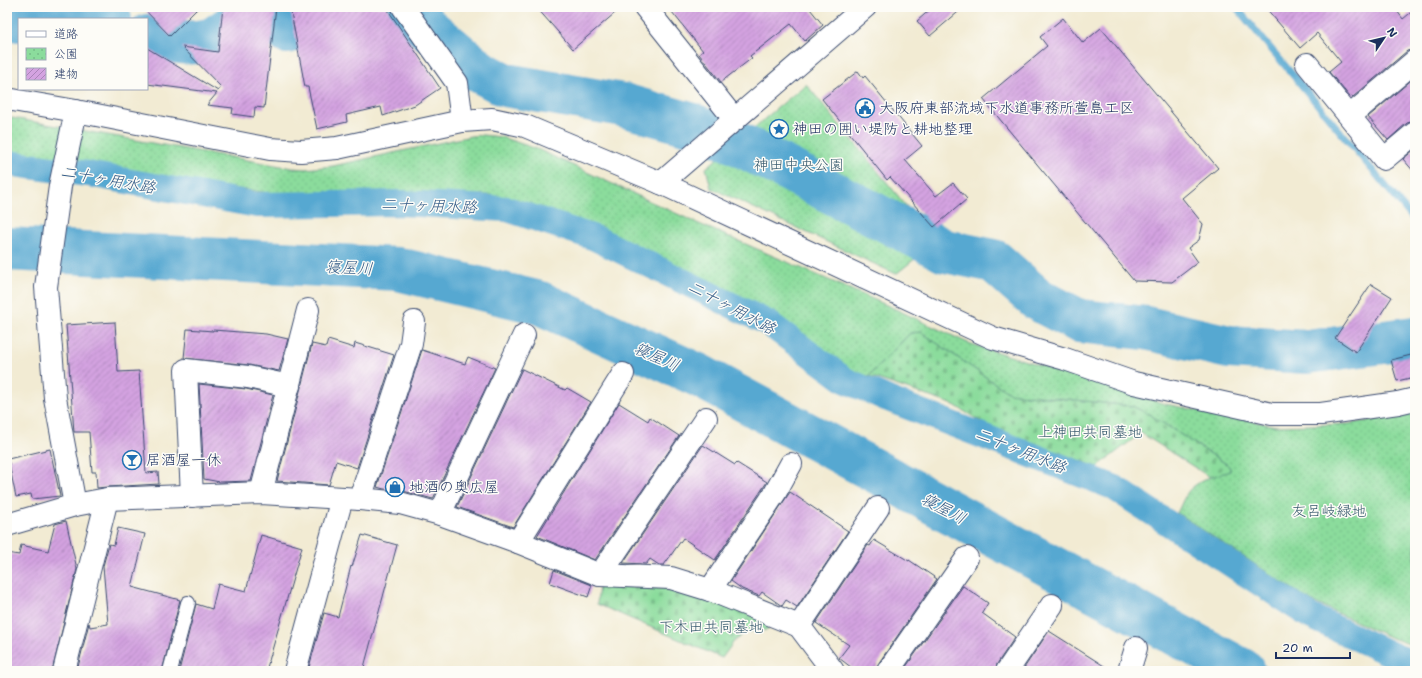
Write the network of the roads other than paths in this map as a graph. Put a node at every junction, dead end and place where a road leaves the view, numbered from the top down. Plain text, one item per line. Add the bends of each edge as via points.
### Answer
1 (404, 7) edge
2 (645, 7) edge
3 (857, 9) edge
4 (1415, 61) edge
5 (1306, 64) dead end
6 (7, 99) edge
7 (1350, 116) junction
8 (735, 120) junction
9 (74, 121) junction
10 (462, 121) junction
11 (1415, 133) edge
12 (661, 183) junction
13 (308, 310) dead end
14 (414, 322) dead end
15 (524, 335) dead end
16 (623, 374) dead end
17 (289, 386) junction
18 (1415, 399) edge
19 (706, 418) dead end
20 (791, 464) dead end
21 (261, 493) junction
22 (192, 496) junction
23 (351, 498) junction
24 (107, 499) junction
25 (75, 505) junction
26 (878, 508) dead end
27 (440, 514) junction
28 (7, 525) edge
29 (518, 542) junction
30 (967, 558) dead end
31 (600, 575) junction
32 (710, 590) junction
33 (188, 603) dead end
34 (1052, 604) dead end
35 (799, 626) junction
36 (1136, 648) dead end
37 (64, 671) edge
38 (170, 671) edge
39 (295, 671) edge
40 (833, 671) edge
41 (888, 671) edge
42 (1007, 671) edge
43 (1129, 671) edge

1 - 10 street via 457,83
2 - 8 street
3 - 8 street
4 - 7 street
5 - 7 street
6 - 9 street
7 - 11 street via 1384,159
8 - 12 street
9 - 10 street via 270,149 301,151 337,148
9 - 25 street via 60,186 46,286 55,398
10 - 12 street via 492,119 525,126
12 - 18 street via 993,338 1134,383 1272,414 1321,414
13 - 17 street
14 - 23 street via 411,344
15 - 27 street
16 - 29 street
17 - 21 street
17 - 22 street via 248,377 186,370
19 - 31 street
20 - 32 street via 775,493
21 - 22 street
21 - 23 street
22 - 24 street
23 - 27 street via 400,503
23 - 39 street
24 - 25 street
24 - 37 street
25 - 28 street
26 - 35 street
27 - 29 street
29 - 31 street
30 - 41 street
31 - 32 street via 671,578
32 - 35 street
33 - 38 lane
34 - 42 street
35 - 40 street
36 - 43 street

